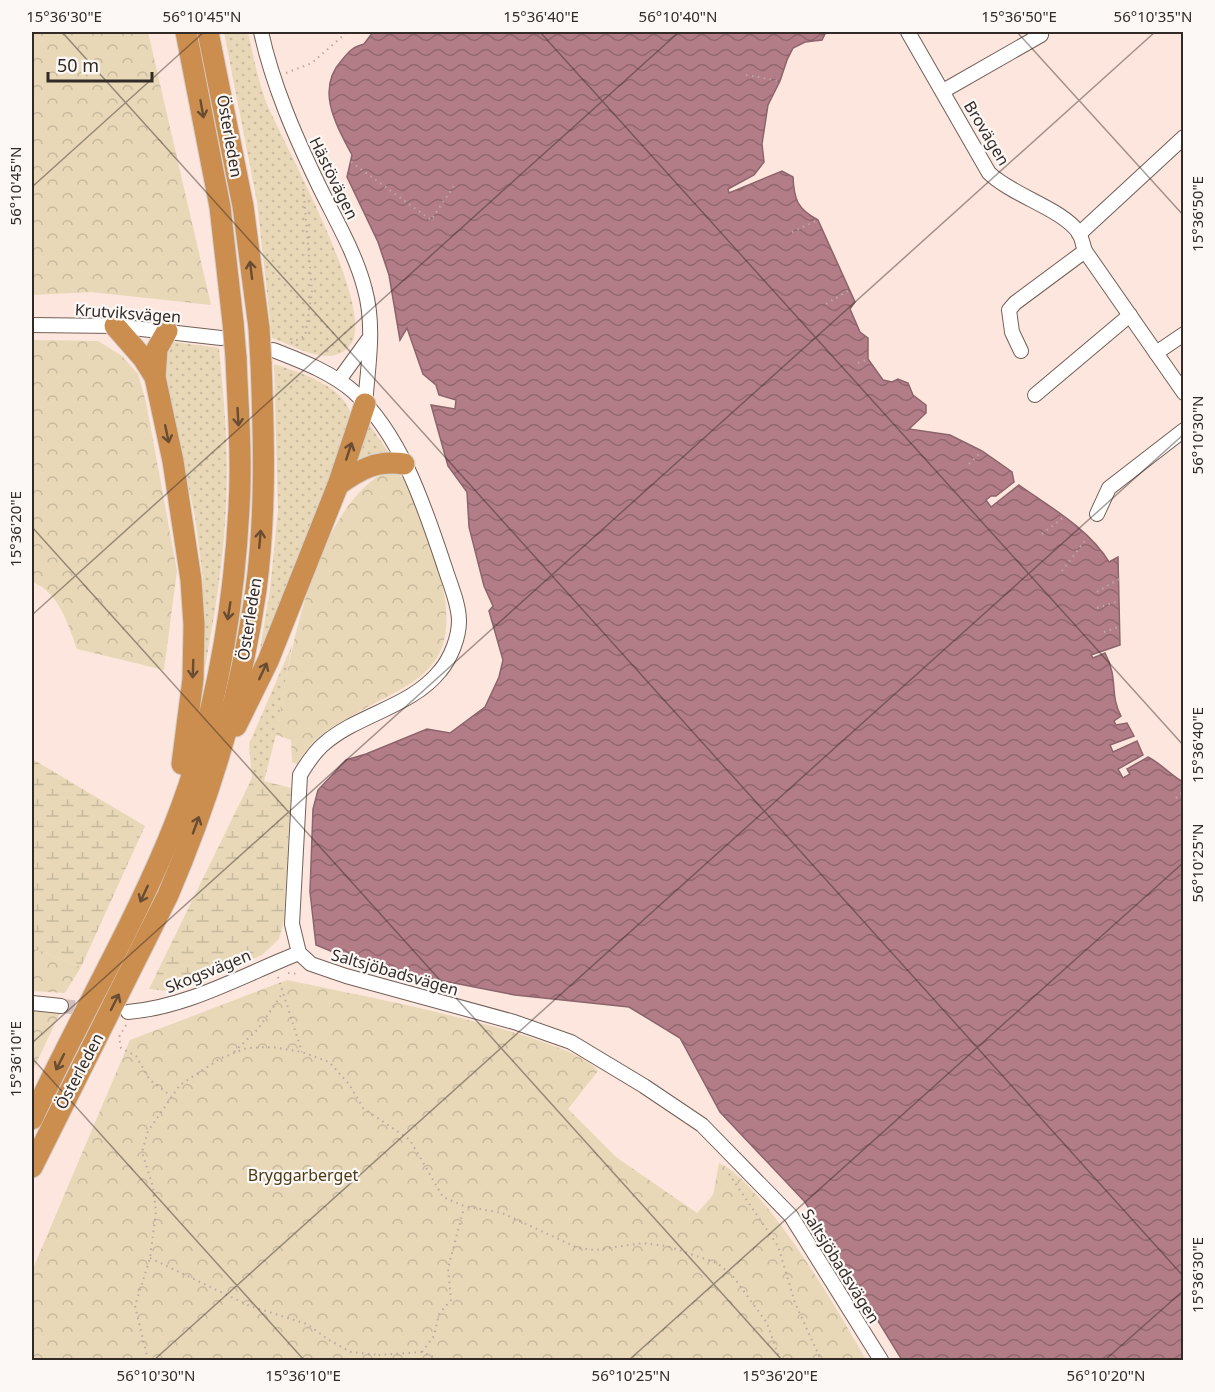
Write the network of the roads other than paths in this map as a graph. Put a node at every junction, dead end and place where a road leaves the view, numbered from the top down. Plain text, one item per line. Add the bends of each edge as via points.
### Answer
1 (186, 32) edge
2 (208, 32) edge
3 (261, 32) edge
4 (908, 32) edge
5 (1041, 34) dead end
6 (944, 91) junction
7 (1184, 137) edge
8 (1079, 234) junction
9 (1085, 251) junction
10 (1130, 315) junction
11 (32, 325) edge
12 (115, 326) junction
13 (227, 330) junction
14 (167, 331) junction
15 (1184, 334) edge
16 (368, 340) junction
17 (1021, 351) dead end
18 (1156, 353) junction
19 (267, 357) junction
20 (155, 377) junction
21 (339, 380) junction
22 (1184, 393) edge
23 (1035, 394) dead end
24 (365, 404) junction
25 (1184, 430) edge
26 (404, 464) junction
27 (338, 484) junction
28 (1097, 514) dead end
29 (218, 761) junction
30 (168, 841) junction
31 (299, 953) junction
32 (32, 1003) edge
33 (61, 1006) tunnel mouth
34 (127, 1019) road end
35 (32, 1119) edge
36 (32, 1167) edge
37 (880, 1360) edge

1 -> 13 highway, Österleden via 220,207
19 -> 2 highway, Österleden, bridge via 259,328 221,82
3 - 16 street, Hästövägen via 288,120 362,282 369,319
4 - 6 street, Brovägen
5 - 6 street
6 - 8 street, Brovägen via 989,173 1004,187 1066,220
7 - 8 street
8 - 9 street
9 - 10 street
9 - 17 street via 1009,310 1012,332
10 - 18 street
10 - 23 street
11 - 12 street, Krutviksvägen
12 - 14 street, Krutviksvägen
12 - 20 highway
13 - 14 street, Krutviksvägen
13 -> 30 highway, Österleden, bridge via 236,358 239,506 233,584 218,681
14 - 20 highway via 157,349
15 - 18 street
16 - 21 street
16 - 24 street, Hästövägen
18 - 22 street
19 - 21 street
29 -> 19 highway, Österleden via 239,684 256,589
20 -> 30 highway via 173,461 194,625 188,731
21 - 24 street
24 - 26 street
27 -> 24 highway
25 - 28 street via 1109,488
26 - 27 highway via 367,466
26 - 31 street via 452,590 459,620 454,649 440,671 419,689 326,742 300,775 292,924
29 -> 27 highway via 268,661
36 -> 29 highway, Österleden via 168,895
30 -> 35 highway, Österleden via 126,934
31 - 34 street, Skogsvägen via 191,998
31 - 37 street, Saltsjöbadsvägen via 311,964 346,976 514,1022 571,1042 692,1119 724,1155 791,1216
32 - 33 street

